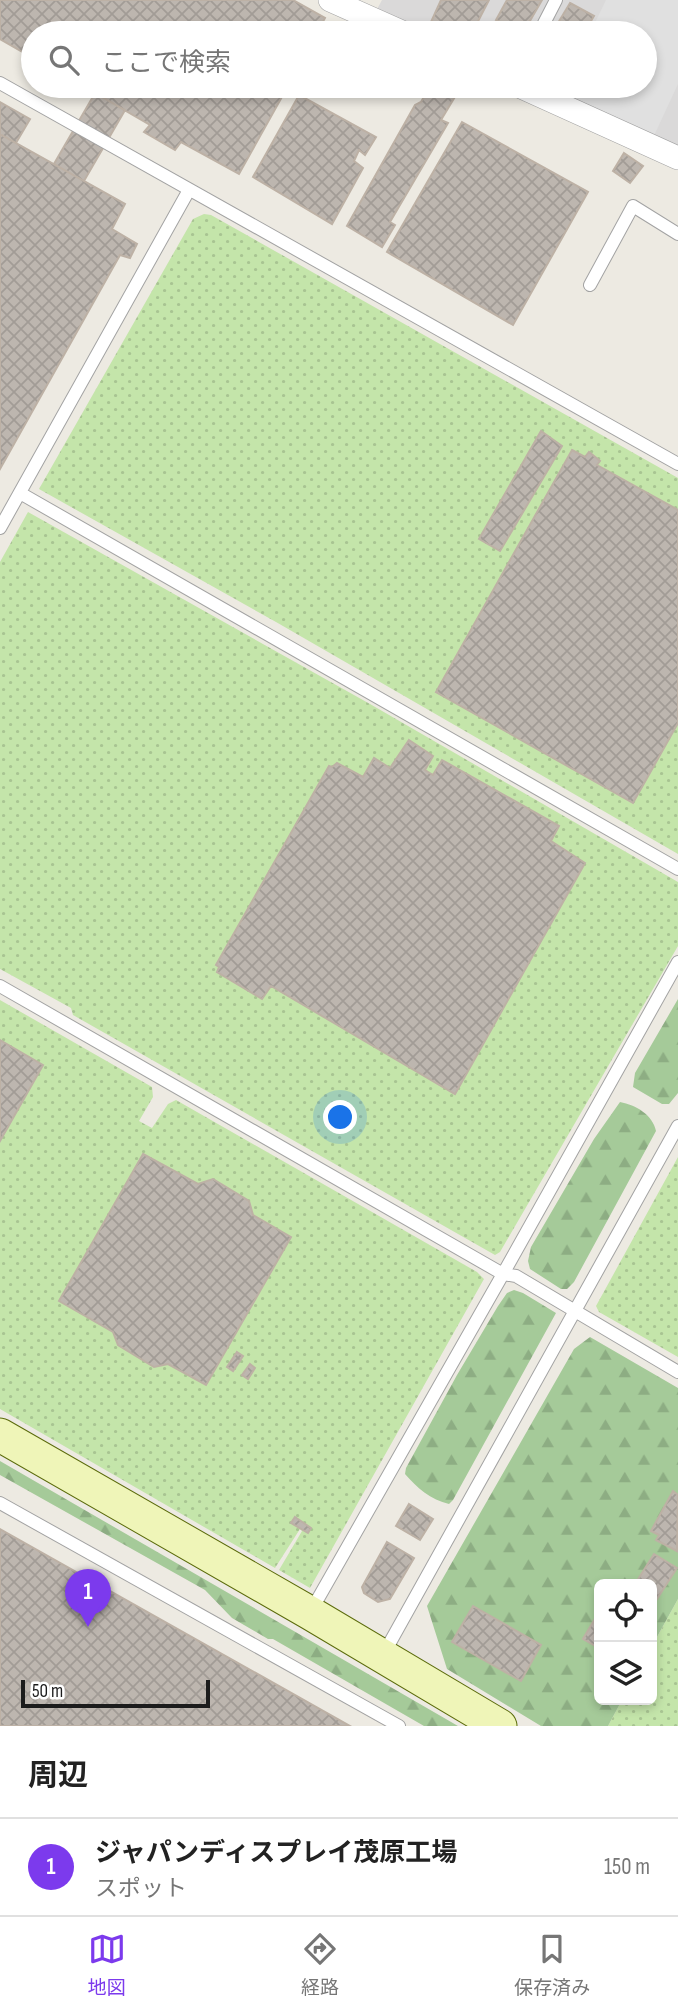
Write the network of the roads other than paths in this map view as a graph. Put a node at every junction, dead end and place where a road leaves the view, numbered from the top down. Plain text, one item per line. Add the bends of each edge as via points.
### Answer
1 (330, 0) edge
2 (555, 0) edge
3 (366, 7) edge
4 (386, 21) edge
5 (545, 21) edge
6 (0, 83) edge
7 (21, 95) edge
8 (26, 98) edge
9 (546, 98) edge
10 (678, 158) edge
11 (189, 190) junction
12 (678, 234) edge
13 (590, 285) dead end
14 (678, 464) edge
15 (20, 493) junction
16 (0, 528) edge
17 (678, 869) edge
18 (678, 962) edge
19 (0, 986) edge
20 (678, 1126) edge
21 (503, 1274) junction
22 (575, 1312) junction
23 (678, 1372) edge
24 (0, 1435) edge
25 (0, 1503) edge
26 (310, 1613) junction
27 (383, 1656) junction
28 (400, 1726) edge
29 (500, 1726) edge

1 - 3 street
2 - 5 lane
3 - 4 street
6 - 7 lane
8 - 11 lane
9 - 10 street
11 - 14 lane
11 - 15 lane
12 - 13 lane via 633,206
15 - 16 lane
15 - 17 lane
18 - 21 lane
19 - 21 lane
20 - 22 lane
21 - 22 lane via 516,1276
21 - 26 lane
22 - 23 lane
22 - 27 lane
24 - 26 street
25 - 28 lane
26 - 27 street
27 - 29 street

